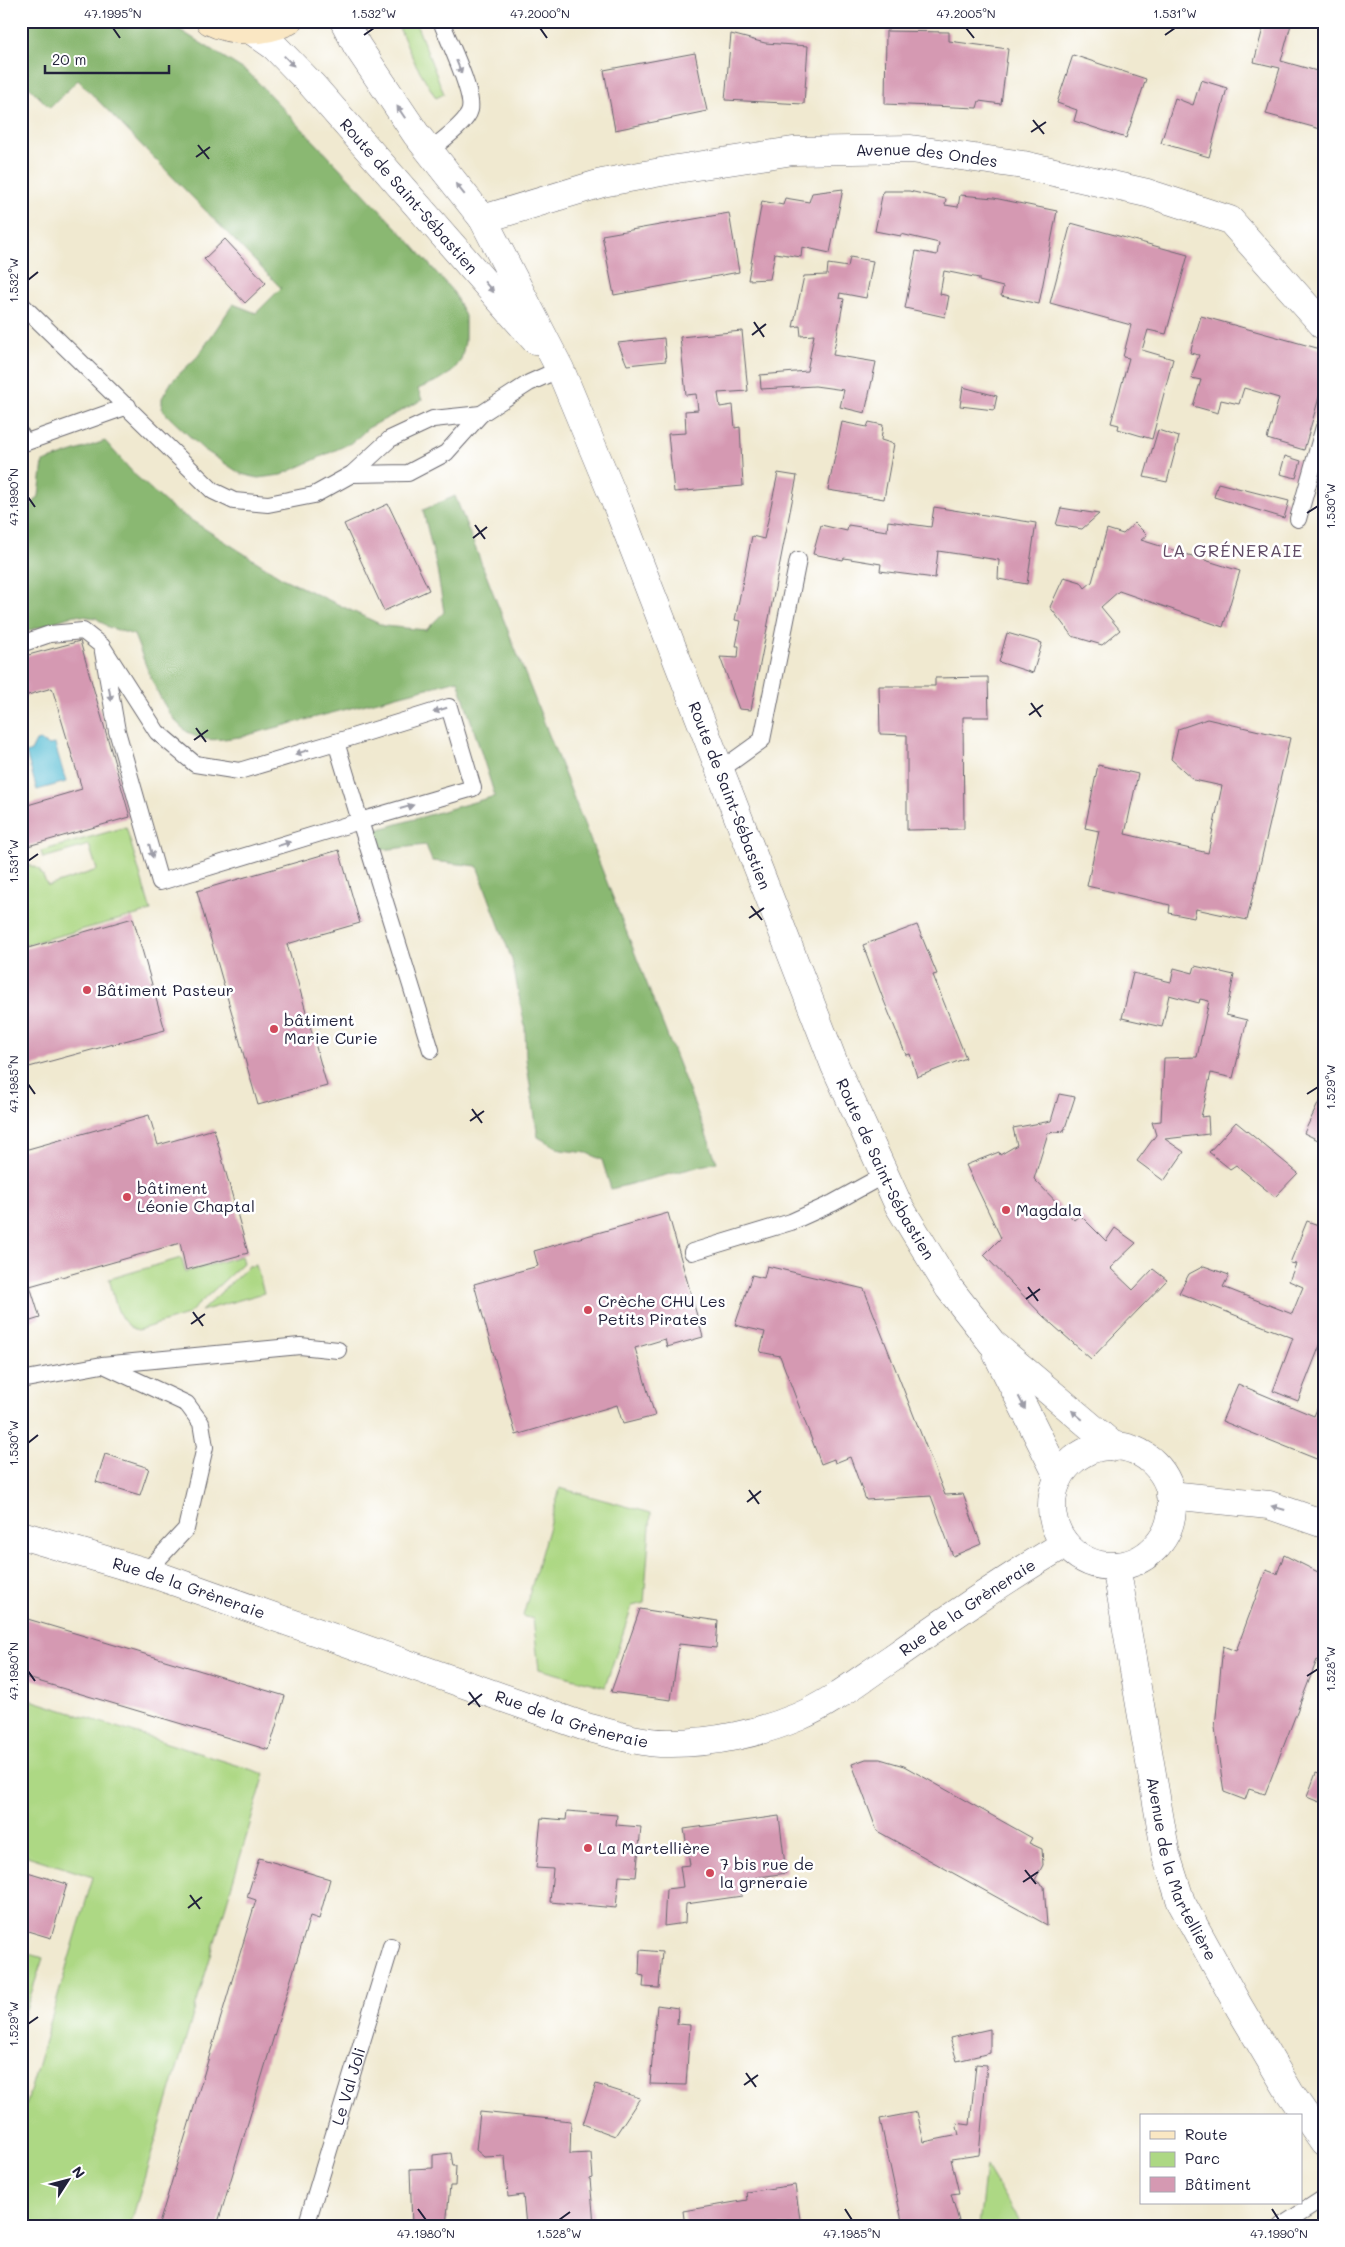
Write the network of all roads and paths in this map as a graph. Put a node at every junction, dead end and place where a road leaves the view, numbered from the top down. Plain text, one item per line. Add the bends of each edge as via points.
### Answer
1 (210, 21) edge
2 (288, 21) edge
3 (344, 21) edge
4 (441, 21) edge
5 (251, 30) junction
6 (429, 151) junction
7 (483, 219) junction
8 (21, 304) edge
9 (1324, 326) edge
10 (560, 369) junction
11 (128, 406) junction
12 (481, 414) junction
13 (1324, 427) edge
14 (21, 435) edge
15 (352, 474) junction
16 (1298, 520) dead end
17 (798, 560) dead end
18 (21, 644) edge
19 (102, 646) junction
20 (336, 742) junction
21 (719, 771) junction
22 (360, 821) junction
23 (431, 1050) dead end
24 (884, 1175) junction
25 (692, 1252) dead end
26 (992, 1343) junction
27 (338, 1350) dead end
28 (102, 1364) junction
29 (21, 1380) edge
30 (1114, 1447) junction
31 (1059, 1478) junction
32 (1170, 1495) junction
33 (1324, 1524) edge
34 (21, 1534) edge
35 (1064, 1544) junction
36 (1116, 1566) junction
37 (146, 1572) junction
38 (391, 1946) dead end
39 (1324, 2142) edge
40 (1324, 2198) edge
41 (306, 2226) edge
42 (1281, 2226) edge

1 - 5 main road via 234,29
2 - 5 main road
6 -> 3 street, Route de Saint-Sébastien via 357,46
4 -> 6 lane via 467,87 470,110 463,121
5 -> 10 street, Route de Saint-Sébastien via 274,46 312,85
7 -> 6 street, Route de Saint-Sébastien
7 - 9 street, Avenue des Ondes via 602,183 677,169 793,151 911,149 1023,165 1100,182 1147,193 1230,220
7 - 10 street, Route de Saint-Sébastien
8 - 11 lane
10 - 12 lane via 529,383
10 - 21 street, Route de Saint-Sébastien via 618,508
11 - 14 lane via 24,443
11 - 15 lane via 213,491 234,500 268,504 314,495
12 - 15 lane via 433,419 390,439
12 - 15 lane via 446,453 408,473
13 - 16 lane
17 - 21 lane via 762,740
18 - 19 lane via 50,634 83,631
20 -> 19 lane via 239,772 195,764 157,732
19 -> 22 lane via 117,731 160,882
20 - 22 lane
22 -> 20 lane via 473,788 449,707
21 - 24 street, Route de Saint-Sébastien via 835,1066
22 - 23 lane
24 - 25 lane via 791,1222
24 - 26 street, Route de Saint-Sébastien via 898,1206 948,1288
30 -> 26 street, Route de Saint-Sébastien
26 -> 31 street, Route de Saint-Sébastien
27 - 28 lane via 300,1346
28 - 29 lane
28 - 37 lane via 187,1404 201,1423 205,1447 186,1529
30 - 31 street via 1085,1452
30 - 32 street via 1140,1454 1154,1464
31 - 35 street via 1053,1496 1052,1515
33 -> 32 street via 1269,1505
32 - 36 street via 1170,1519 1157,1546 1138,1560
34 - 37 street, Rue de la Grèneraie
35 - 36 street via 1086,1560
35 - 37 street, Rue de la Grèneraie via 1010,1577 834,1698 798,1717 755,1731 672,1743 640,1740 583,1726
36 - 39 street, Avenue de la Martellière via 1166,1855 1181,1902 1290,2093
38 - 41 lane, Le Val Joli
40 - 42 lane

